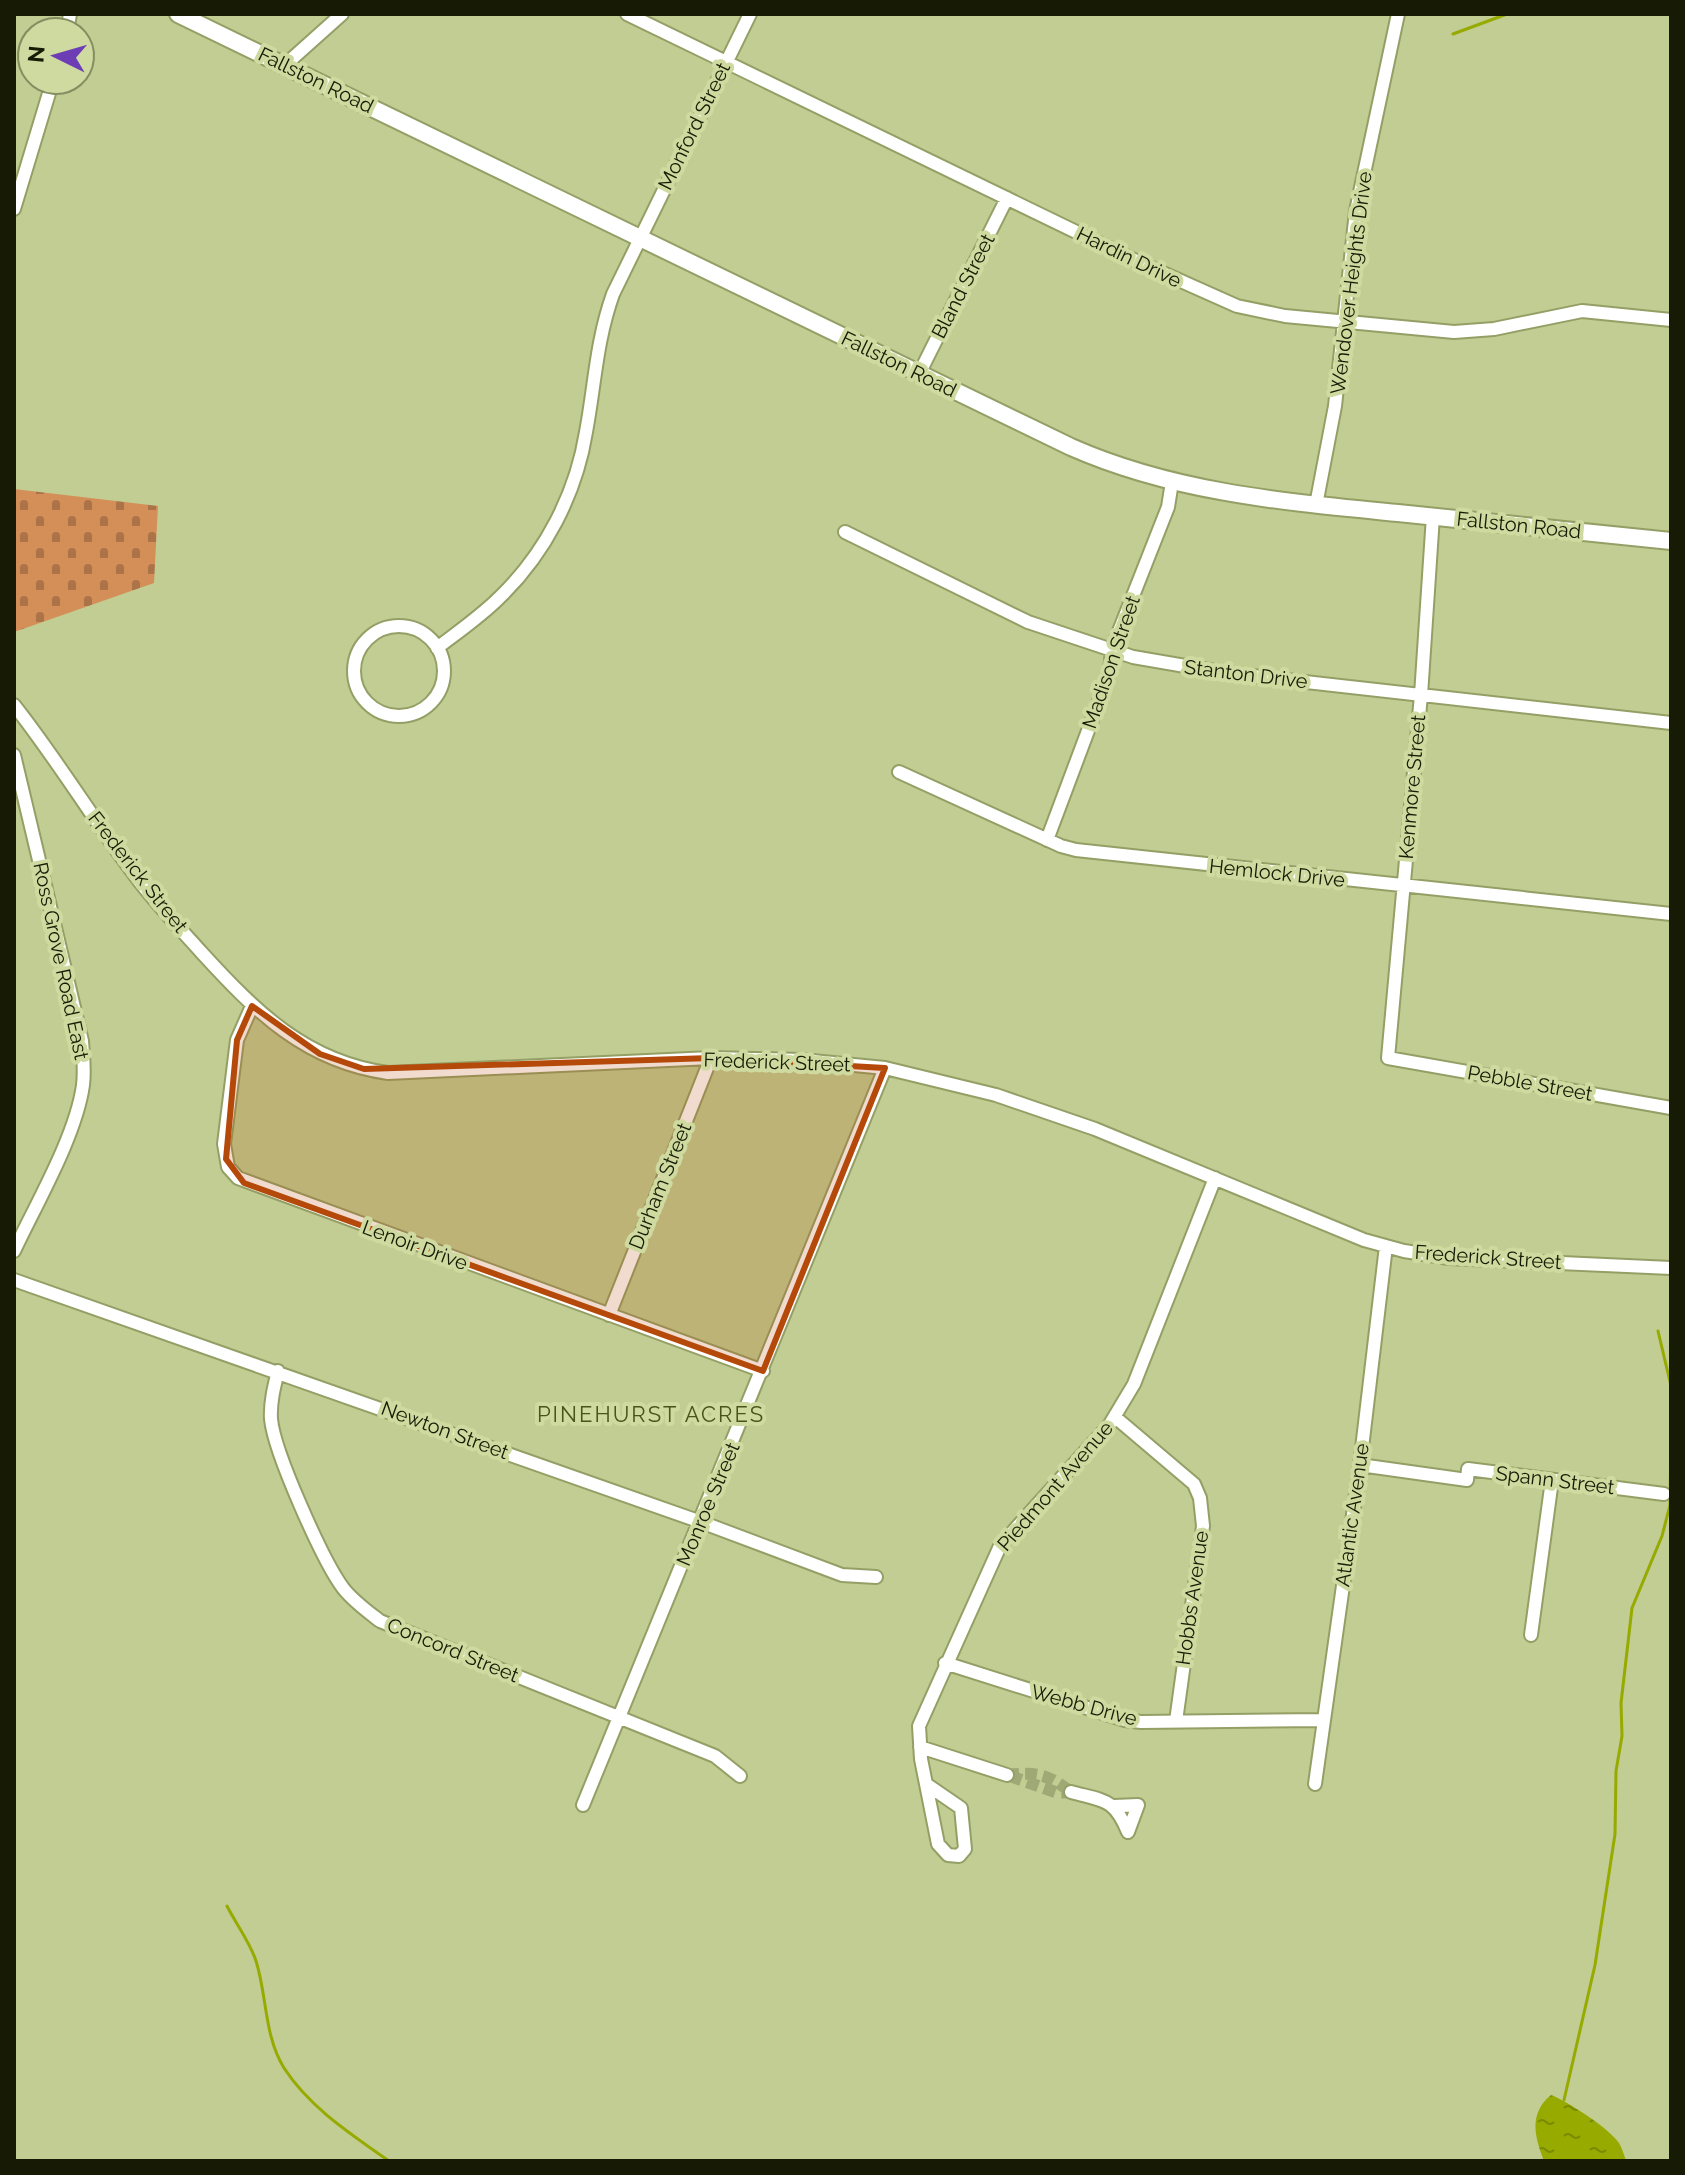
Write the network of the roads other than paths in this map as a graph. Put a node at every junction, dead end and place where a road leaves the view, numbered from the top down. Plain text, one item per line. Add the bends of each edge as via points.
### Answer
1 (178, 14) edge
2 (342, 14) edge
3 (627, 14) edge
4 (750, 14) edge
5 (1398, 14) edge
6 (726, 62) junction
7 (285, 65) junction
8 (48, 96) edge
9 (1007, 198) junction
10 (14, 209) edge
11 (639, 238) junction
12 (1344, 320) junction
13 (1671, 320) edge
14 (919, 374) junction
15 (1172, 482) junction
16 (1316, 505) junction
17 (1433, 516) junction
18 (845, 532) dead end
19 (1671, 541) edge
20 (437, 648) junction
21 (1112, 649) junction
22 (1421, 695) junction
23 (14, 705) edge
24 (1671, 723) edge
25 (14, 755) edge
26 (899, 772) dead end
27 (1047, 840) junction
28 (1404, 886) junction
29 (1671, 914) edge
30 (252, 1006) junction
31 (711, 1058) junction
32 (1388, 1058) joint
33 (885, 1068) junction
34 (1671, 1108) edge
35 (1215, 1178) junction
36 (1386, 1246) junction
37 (14, 1251) edge
38 (1671, 1268) edge
39 (14, 1280) edge
40 (609, 1315) junction
41 (278, 1371) junction
42 (763, 1371) junction
43 (1115, 1417) junction
44 (1360, 1465) junction
45 (1552, 1480) junction
46 (1664, 1494) dead end
47 (701, 1522) junction
48 (876, 1577) dead end
49 (1531, 1635) dead end
50 (945, 1663) junction
51 (620, 1716) junction
52 (1324, 1720) junction
53 (1176, 1721) junction
54 (920, 1747) junction
55 (1007, 1775) tunnel mouth
56 (740, 1776) dead end
57 (1315, 1784) dead end
58 (927, 1790) junction
59 (1071, 1792) dead end
60 (583, 1805) dead end
61 (1114, 1806) dead end

1 - 7 main road, Fallston Road
2 - 7 street
3 - 6 street, Hardin Drive
4 - 6 street, Monford Street
5 - 12 street, Wendover Heights Drive via 1356,211
6 - 9 street, Hardin Drive
6 - 11 street, Monford Street
7 - 11 main road, Fallston Road
8 - 10 street
9 - 12 street, Hardin Drive via 1237,306
9 - 14 street, Bland Street
11 - 14 main road, Fallston Road
11 - 20 street, Monford Street via 600,335 582,454 558,519 533,560 499,598
12 - 13 street, Hardin Drive via 1454,332 1582,311
12 - 16 street, Wendover Heights Drive
14 - 15 main road, Fallston Road via 1085,453
15 - 16 main road, Fallston Road
15 - 21 street, Madison Street via 1168,507
16 - 17 main road, Fallston Road
17 - 19 main road, Fallston Road
17 - 22 street, Kenmore Street
18 - 21 street, Stanton Drive via 1028,622
20 - 20 street via 415,629 401,626 373,634 355,658 356,687 375,710 404,716 418,712 439,691 443,662
21 - 22 street, Stanton Drive via 1226,673
21 - 27 street, Madison Street via 1110,672
22 - 24 street, Stanton Drive
22 - 28 street, Kenmore Street
23 - 30 street, Frederick Street via 155,901
25 - 37 street, Ross Grove Road East via 82,1041 84,1069 67,1136
26 - 27 street, Hemlock Drive
27 - 28 street, Hemlock Drive via 1104,855
28 - 29 street, Hemlock Drive
28 - 32 street, Kenmore Street
30 - 31 street, Frederick Street via 320,1054 388,1073
30 - 40 street, Lenoir Drive via 237,1040 224,1144 228,1167 238,1178
31 - 33 street, Frederick Street
31 - 40 street, Durham Street
32 - 34 street, Pebble Street
33 - 35 street, Frederick Street via 1009,1099
33 - 42 street, Monroe Street
35 - 36 street, Frederick Street
35 - 43 street, Piedmont Avenue via 1134,1384
36 - 38 street, Frederick Street via 1449,1258
36 - 44 street, Atlantic Avenue
39 - 41 street, Newton Street
40 - 42 street, Lenoir Drive
41 - 47 street, Newton Street
41 - 51 street, Concord Street via 271,1406 274,1437 319,1546 348,1593 380,1621
42 - 47 street, Monroe Street
43 - 50 street, Piedmont Avenue via 1000,1546
43 - 53 street, Hobbs Avenue via 1189,1478 1203,1513
44 - 45 street, Spann Street via 1467,1480 1468,1469
44 - 52 street, Atlantic Avenue
45 - 46 street, Spann Street
45 - 49 street
47 - 48 street, Newton Street via 842,1575
47 - 51 street, Monroe Street
50 - 53 street, Webb Drive via 1125,1720
50 - 54 street, Piedmont Avenue via 919,1726
51 - 56 street, Concord Street via 715,1756
51 - 60 street, Monroe Street
52 - 53 street, Webb Drive
52 - 57 street, Atlantic Avenue
54 - 55 street
54 - 58 street, Piedmont Avenue
58 - 58 street, Piedmont Avenue via 940,1848 948,1855 962,1854 961,1808
59 - 61 street

